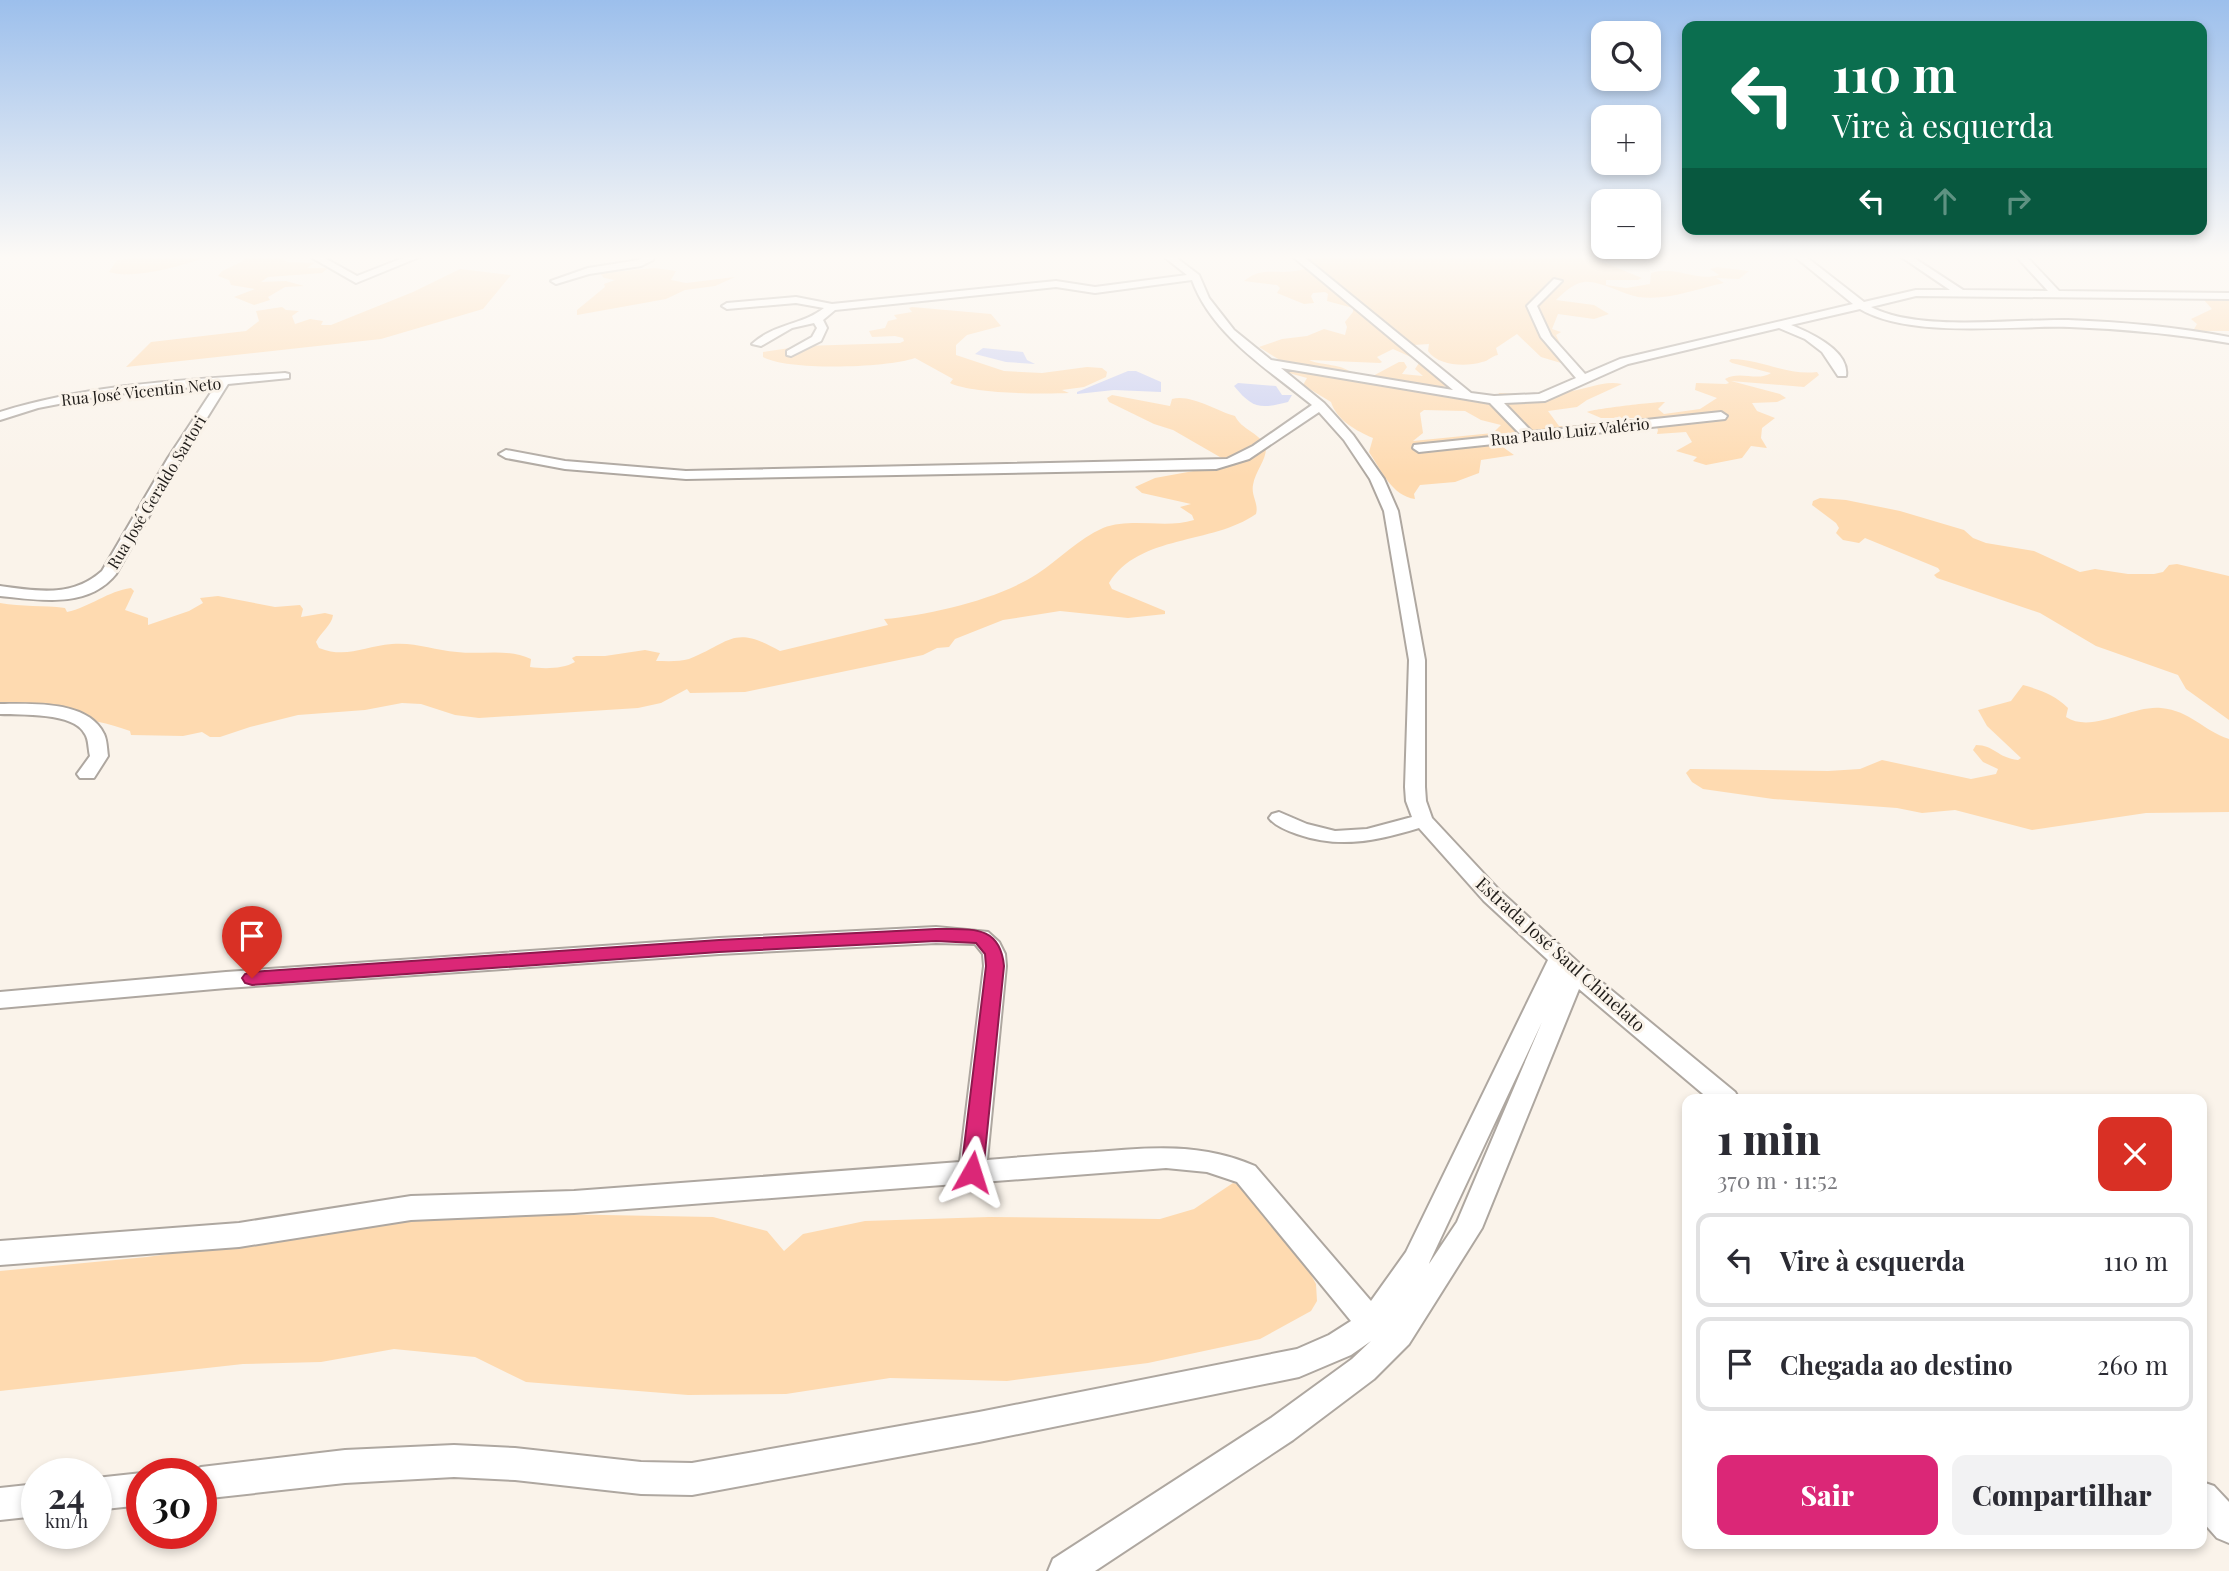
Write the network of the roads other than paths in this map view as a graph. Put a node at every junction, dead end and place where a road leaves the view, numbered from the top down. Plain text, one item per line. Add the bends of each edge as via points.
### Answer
1 (782, 329) edge
2 (821, 329) edge
3 (1228, 329) edge
4 (1387, 329) edge
5 (1540, 329) edge
6 (1762, 329) edge
7 (1792, 329) edge
8 (2168, 329) edge
9 (2229, 340) edge
10 (757, 344) dead end
11 (791, 353) dead end
12 (1265, 363) junction
13 (1842, 374) dead end
14 (285, 376) dead end
15 (1584, 380) junction
16 (224, 382) junction
17 (1468, 395) junction
18 (1494, 400) junction
19 (1320, 406) junction
20 (0, 416) edge
21 (1721, 416) dead end
22 (1528, 435) junction
23 (1419, 449) dead end
24 (506, 454) dead end
25 (0, 591) edge
26 (0, 709) edge
27 (88, 774) dead end
28 (1279, 818) dead end
29 (1423, 820) junction
30 (1567, 965) junction
31 (0, 1000) edge
32 (1720, 1094) edge
33 (972, 1172) junction
34 (0, 1253) edge
35 (1372, 1324) junction
36 (217, 1481) edge
37 (21, 1502) edge
38 (2207, 1503) edge
39 (0, 1504) edge
40 (2229, 1526) edge
41 (1065, 1571) edge

1 - 10 street
2 - 11 street via 817,339
3 - 12 street, Estrada José Saul Chinelato
4 - 17 street
5 - 15 street
6 - 15 street via 1623,361
7 - 13 street via 1815,341
8 - 9 street
12 - 17 street
12 - 19 street, Estrada José Saul Chinelato
14 - 16 street, Rua José Vicentin Neto
15 - 18 street via 1541,398
16 - 20 street, Rua José Vicentin Neto via 88,394
16 - 25 street, Rua José Geraldo Sartori via 99,584 60,596
17 - 18 street
18 - 22 street
19 - 24 street via 1239,460 1216,465 686,475 565,466
19 - 29 street, Estrada José Saul Chinelato via 1377,479 1391,511 1418,660 1415,787
21 - 22 street, Rua Paulo Luiz Valério
22 - 23 street, Rua Paulo Luiz Valério
26 - 27 street via 48,711 81,719 95,734 99,756
28 - 29 street via 1297,828 1343,840
29 - 30 street, Estrada José Saul Chinelato via 1492,895
30 - 32 street, Estrada José Saul Chinelato
30 - 35 street via 1416,1261
30 - 41 street via 1468,1228 1399,1334 1363,1369 1282,1429
31 - 33 street via 719,946 936,935 980,937 988,942 995,966
33 - 34 street via 574,1202 411,1208 239,1235
33 - 35 street via 1166,1157 1230,1166 1260,1188
35 - 36 street via 1299,1363 692,1479 648,1480 490,1462 431,1461
37 - 39 street
38 - 40 street

